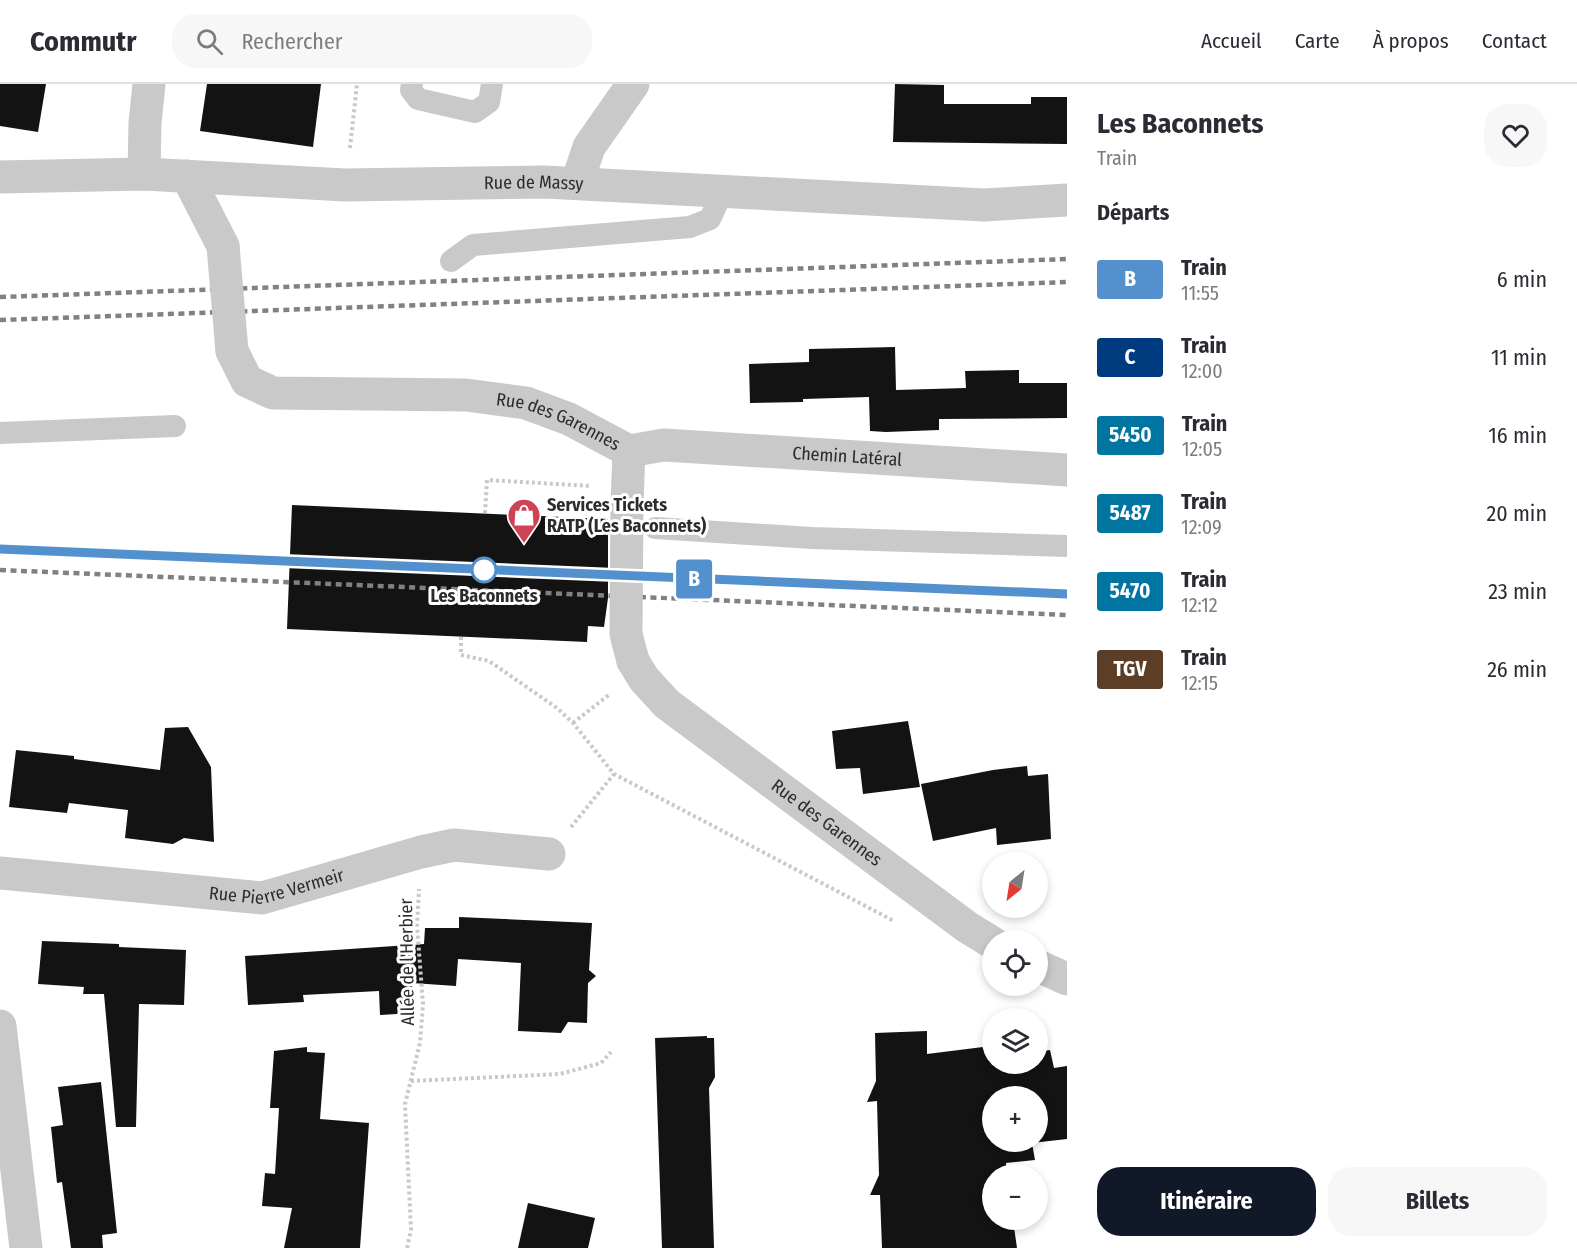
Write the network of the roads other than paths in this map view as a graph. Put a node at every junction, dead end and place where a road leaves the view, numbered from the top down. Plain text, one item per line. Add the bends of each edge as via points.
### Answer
1 (149, 84) edge
2 (412, 84) edge
3 (492, 84) edge
4 (633, 84) edge
5 (144, 174) junction
6 (187, 176) junction
7 (0, 177) edge
8 (578, 183) junction
9 (723, 191) junction
10 (1067, 200) edge
11 (451, 261) dead end
12 (175, 426) dead end
13 (0, 433) edge
14 (629, 451) junction
15 (1067, 470) edge
16 (655, 528) dead end
17 (1067, 546) edge
18 (549, 854) road end
19 (0, 873) edge
20 (982, 936) edge
21 (1048, 970) edge
22 (1067, 979) edge
23 (0, 1026) edge
24 (26, 1248) edge

1 - 5 street
2 - 3 lane via 411,90 418,99 475,112 489,102
4 - 8 street via 589,147
5 - 6 street, Rue de Massy
5 - 7 street, Rue de Massy
6 - 8 street, Rue de Massy via 345,185
6 - 14 street, Rue des Garennes, bridge via 223,246 232,351 247,381 273,393 466,395 526,404 569,419
8 - 9 street, Rue de Massy
9 - 10 street, Rue de Massy via 984,205
9 - 11 lane via 710,219 690,227 473,245
12 - 13 lane
14 - 15 street, Chemin Latéral via 664,445
14 - 20 street, Rue des Garennes, bridge via 626,634 633,661 644,679 667,704
16 - 17 lane
18 - 19 street, Rue Pierre Vermeir via 454,845 262,898
21 - 22 street
23 - 24 street

